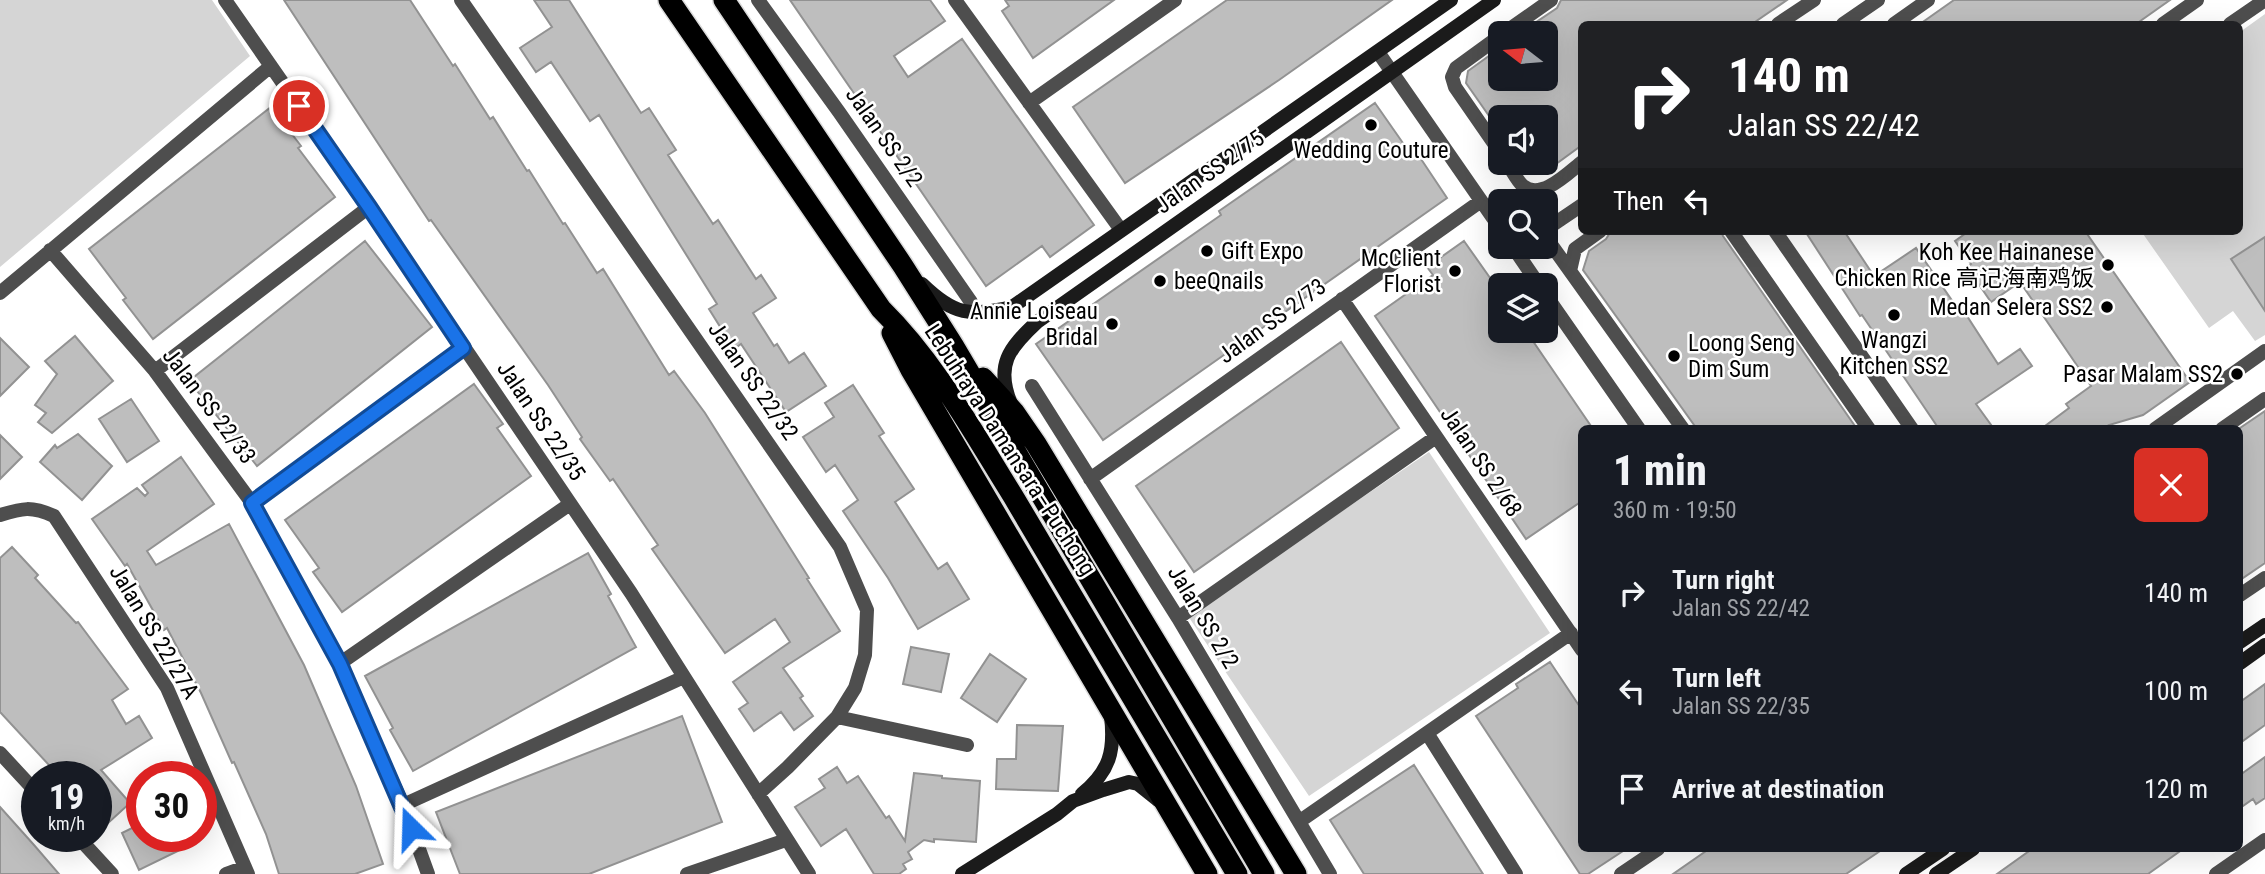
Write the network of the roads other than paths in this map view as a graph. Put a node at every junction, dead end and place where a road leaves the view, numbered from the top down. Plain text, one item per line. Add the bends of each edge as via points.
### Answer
1 (225, 0) edge
2 (461, 0) edge
3 (669, 0) edge
4 (724, 0) edge
5 (758, 0) edge
6 (955, 0) edge
7 (1175, 0) edge
8 (1451, 0) edge
9 (1494, 0) edge
10 (1551, 0) edge
11 (1814, 0) edge
12 (1878, 0) edge
13 (1928, 0) edge
14 (2197, 0) edge
15 (2265, 0) edge
16 (1521, 21) edge
17 (1782, 21) edge
18 (1853, 21) edge
19 (1898, 21) edge
20 (2167, 21) edge
21 (2235, 21) edge
22 (1488, 45) edge
23 (1378, 52) junction
24 (271, 66) junction
25 (1392, 72) junction
26 (1029, 103) junction
27 (1488, 135) edge
28 (1578, 165) edge
29 (1515, 175) edge
30 (1481, 201) junction
31 (369, 207) junction
32 (1578, 208) edge
33 (1488, 211) edge
34 (1558, 221) edge
35 (1121, 230) junction
36 (1594, 235) edge
37 (1734, 235) edge
38 (1777, 235) edge
39 (50, 250) junction
40 (1558, 254) edge
41 (903, 266) junction
42 (1570, 271) junction
43 (0, 293) edge
44 (1342, 299) junction
45 (971, 302) dead end
46 (881, 309) junction
47 (1558, 312) edge
48 (953, 345) junction
49 (463, 348) junction
50 (2265, 351) edge
51 (155, 371) junction
52 (1032, 386) dead end
53 (2265, 399) edge
54 (1014, 412) junction
55 (1636, 425) edge
56 (1680, 425) edge
57 (1866, 425) edge
58 (1909, 425) edge
59 (2161, 425) edge
60 (2228, 425) edge
61 (1436, 437) junction
62 (1090, 479) junction
63 (252, 503) junction
64 (570, 504) junction
65 (0, 515) edge
66 (2265, 578) edge
67 (2243, 593) edge
68 (1178, 618) junction
69 (2265, 625) edge
70 (1571, 633) junction
71 (2243, 640) edge
72 (1578, 644) edge
73 (2265, 645) edge
74 (2243, 661) edge
75 (340, 664) junction
76 (684, 677) junction
77 (1110, 707) junction
78 (837, 717) junction
79 (1427, 733) junction
80 (967, 745) dead end
81 (0, 753) edge
82 (21, 776) edge
83 (758, 794) junction
84 (1073, 801) junction
85 (403, 805) junction
86 (1169, 810) junction
87 (1300, 821) junction
88 (786, 840) junction
89 (2265, 840) edge
90 (92, 852) edge
91 (1654, 852) edge
92 (1935, 852) edge
93 (1936, 852) edge
94 (1968, 852) edge
95 (978, 870) edge
96 (246, 871) edge
97 (1940, 871) edge
98 (112, 874) edge
99 (226, 874) edge
100 (428, 874) edge
101 (687, 874) edge
102 (809, 874) edge
103 (962, 874) edge
104 (1207, 874) edge
105 (1237, 874) edge
106 (1264, 874) edge
107 (1296, 874) edge
108 (1330, 874) edge
109 (1516, 874) edge
110 (1621, 874) edge
111 (1906, 874) edge
112 (2216, 874) edge

1 - 24 street, Jalan SS 22/35
2 - 78 street, Jalan SS 22/32 via 840,547 867,610 864,655 855,688
3 - 46 highway, Lebuhraya Damansara–Puchong
4 - 41 highway, Lebuhraya Damansara–Puchong
5 - 45 street, Jalan SS 2/2
6 - 26 street
7 - 26 street
8 - 23 street, Jalan SS 2/75
9 - 25 street, Jalan SS 2/75
10 - 16 street
11 - 17 street
12 - 18 street
13 - 19 street
14 - 20 street
15 - 21 street
22 - 27 street via 1456,68 1452,77
23 - 25 street
23 - 35 street, Jalan SS 2/75
24 - 31 street, Jalan SS 22/35
24 - 39 street
25 - 30 street
25 - 54 street, Jalan SS 2/75 via 1037,322 1008,355 1004,388
26 - 35 street
28 - 29 street via 1543,190 1522,186
30 - 33 street
30 - 44 street, Jalan SS 2/73
31 - 49 street, Jalan SS 22/35
31 - 51 street
32 - 34 street
35 - 41 street, Jalan SS 2/75 via 1013,307 982,313 941,303
36 - 42 street via 1575,249
37 - 57 street
38 - 58 street
39 - 43 street
39 - 51 street, Jalan SS 22/33
40 - 42 street
41 - 48 highway, Lebuhraya Damansara–Puchong
42 - 56 street
44 - 61 street, Jalan SS 2/68
44 - 62 street, Jalan SS 2/73
46 - 77 highway via 911,370
46 - 105 highway, Lebuhraya Damansara–Puchong via 918,352 1013,496
47 - 55 street
48 - 54 highway
48 - 106 highway, Lebuhraya Damansara–Puchong
49 - 63 street
49 - 64 street, Jalan SS 22/35
50 - 59 street
51 - 63 street, Jalan SS 22/33
52 - 62 street, Jalan SS 2/2
53 - 60 street
54 - 107 highway
61 - 68 street
61 - 70 street, Jalan SS 2/68
62 - 68 street, Jalan SS 2/2
63 - 75 street, Jalan SS 22/33
64 - 75 street
64 - 76 street, Jalan SS 22/35
65 - 96 street, Jalan SS 22/27A via 22,508 54,516 167,688
66 - 67 street
68 - 87 street, Jalan SS 2/2
69 - 71 street
70 - 72 street, Jalan SS 2/68
70 - 79 street
73 - 74 street
75 - 85 street, Jalan SS 22/33
76 - 83 street, Jalan SS 22/35
76 - 85 street
77 - 84 street via 1113,744 1108,763 1100,777
77 - 86 highway
78 - 80 street
78 - 83 street, Jalan SS 22/32
79 - 87 street
79 - 109 street
81 - 82 street
83 - 88 street, Jalan SS 22/35
84 - 86 street via 1129,782 1139,784
84 - 95 street
85 - 100 street, Jalan SS 22/33
86 - 104 highway
87 - 108 street, Jalan SS 2/2
88 - 101 street
88 - 102 street, Jalan SS 22/35
89 - 112 street
90 - 98 street
91 - 110 street
92 - 111 street
93 - 97 street
94 - 97 street
95 - 103 street
96 - 99 street, Jalan SS 22/27A

